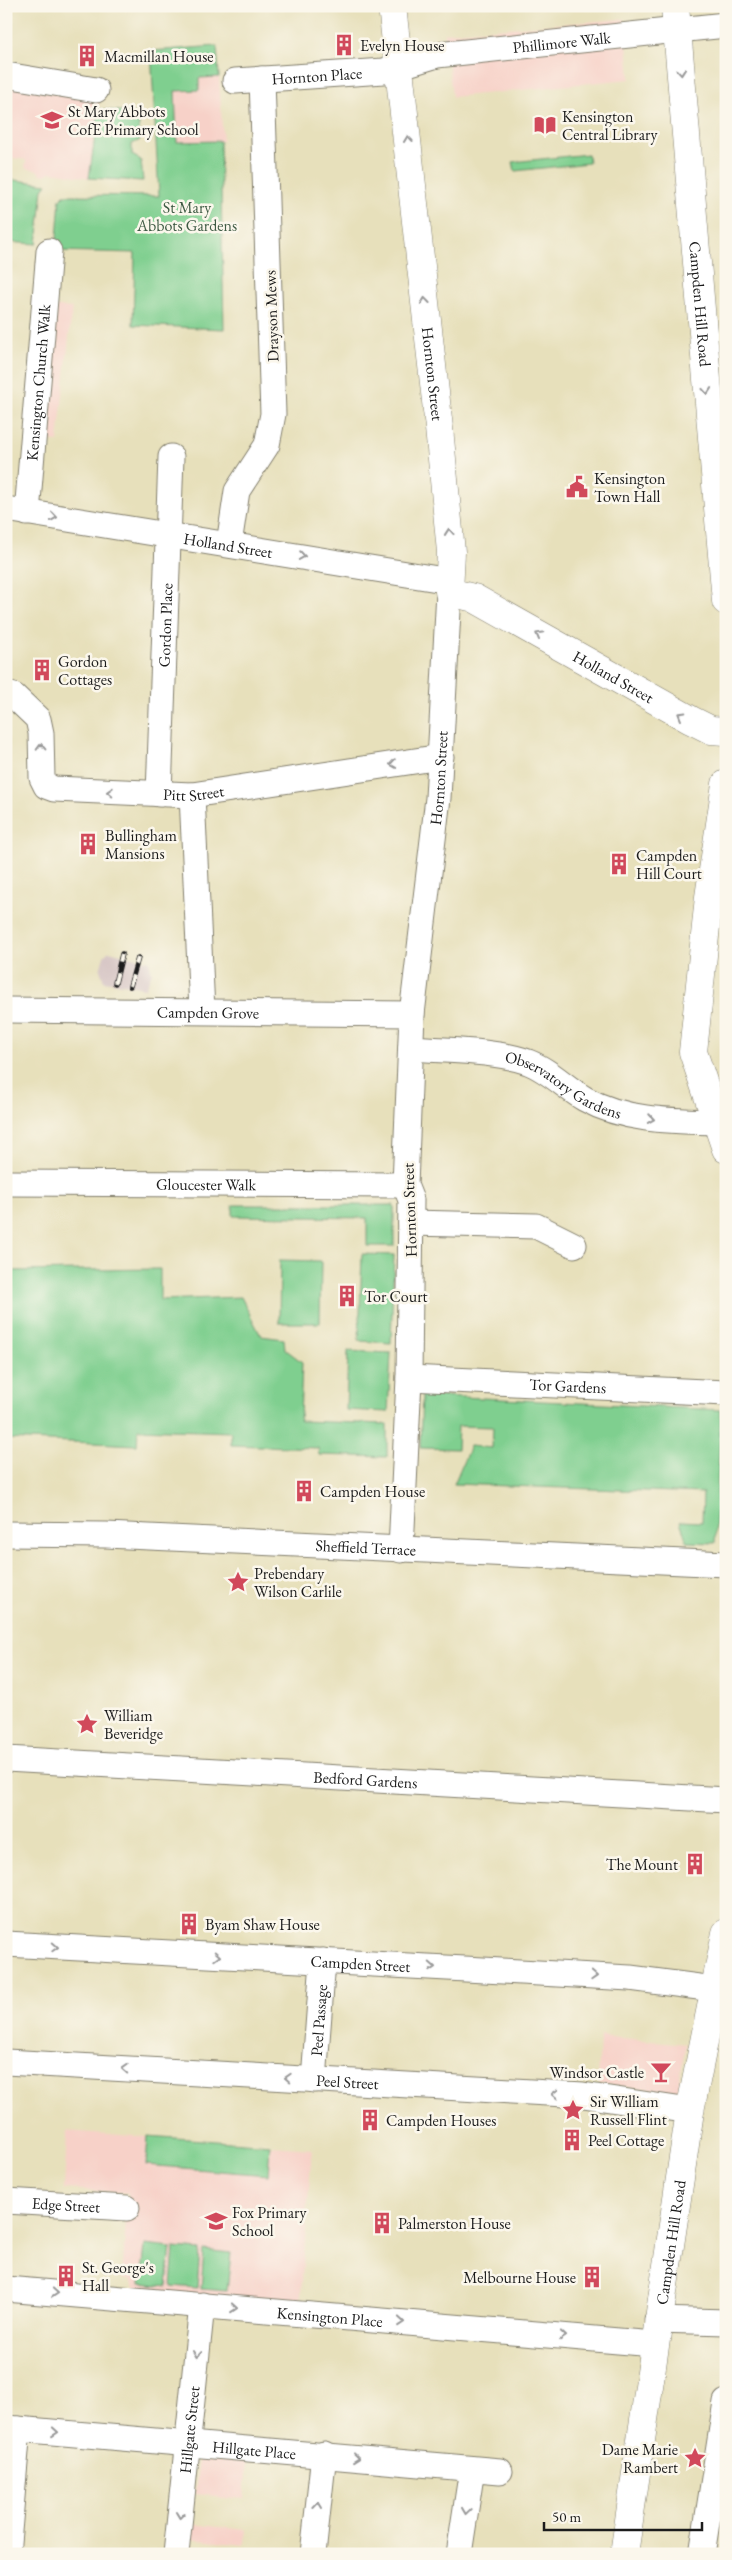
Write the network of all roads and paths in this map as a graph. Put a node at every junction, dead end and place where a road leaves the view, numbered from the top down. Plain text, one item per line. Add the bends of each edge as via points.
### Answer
1 (392, 6) edge
2 (676, 18) edge
3 (726, 26) edge
4 (400, 65) junction
5 (6, 75) edge
6 (262, 79) junction
7 (235, 81) dead end
8 (96, 90) dead end
9 (49, 251) dead end
10 (171, 457) dead end
11 (17, 511) edge
12 (167, 534) junction
13 (230, 544) junction
14 (450, 586) junction
15 (726, 601) edge
16 (10, 695) edge
17 (726, 731) edge
18 (441, 757) junction
19 (726, 784) edge
20 (159, 794) junction
21 (192, 795) junction
22 (6, 1010) edge
23 (202, 1011) junction
24 (412, 1014) junction
25 (411, 1048) junction
26 (715, 1122) junction
27 (726, 1149) edge
28 (6, 1183) edge
29 (405, 1185) junction
30 (412, 1223) junction
31 (574, 1245) dead end
32 (409, 1378) junction
33 (726, 1393) edge
34 (6, 1534) edge
35 (401, 1550) junction
36 (726, 1564) edge
37 (6, 1759) edge
38 (726, 1800) edge
39 (726, 1933) edge
40 (6, 1944) edge
41 (323, 1961) junction
42 (714, 1989) junction
43 (6, 2062) edge
44 (314, 2080) junction
45 (690, 2111) junction
46 (6, 2201) edge
47 (127, 2208) dead end
48 (6, 2288) edge
49 (202, 2305) junction
50 (726, 2322) edge
51 (656, 2332) junction
52 (726, 2402) edge
53 (12, 2428) edge
54 (188, 2443) junction
55 (324, 2454) junction
56 (472, 2469) junction
57 (500, 2471) dead end
58 (711, 2544) edge
59 (8, 2554) edge
60 (176, 2554) edge
61 (313, 2554) edge
62 (460, 2554) edge
63 (624, 2554) edge

1 - 4 street, Hornton Street
2 - 3 street, Phillimore Walk
2 - 4 street, Phillimore Walk via 437,55
2 -> 15 street, Campden Hill Road
4 - 6 street, Hornton Place via 384,71
14 -> 4 street, Hornton Street via 451,552
5 - 8 street
6 - 7 street, Hornton Place
6 - 13 street, Drayson Mews via 273,414 267,446 237,491
9 - 11 street, Kensington Church Walk
10 - 12 street, Gordon Place
11 -> 12 street, Holland Street
12 - 13 street, Holland Street
12 - 20 street, Gordon Place
13 -> 14 street, Holland Street
17 -> 14 street, Holland Street via 711,730 690,720
14 - 18 street, Hornton Street
20 -> 16 street, Pitt Street via 46,786 42,778 38,719
18 -> 21 street, Pitt Street
18 - 24 street, Hornton Street
19 - 26 street via 709,896 693,1052
20 - 21 street, Pitt Street
21 - 23 street
22 - 23 street, Campden Grove
23 - 24 street, Campden Grove
24 - 25 street, Hornton Street
25 -> 26 street, Observatory Gardens via 510,1057 530,1062 587,1100 616,1112 660,1121
25 - 29 street, Hornton Street
26 - 27 street
28 - 29 street, Gloucester Walk
29 - 30 street, Hornton Street via 411,1200
30 - 31 street via 536,1226
30 - 32 street, Hornton Street
32 - 33 street, Tor Gardens
32 - 35 street, Hornton Street
34 - 35 street, Sheffield Terrace via 106,1535
35 - 36 street, Sheffield Terrace
37 - 38 street, Bedford Gardens
39 - 42 street, Campden Hill Road
40 -> 41 street, Campden Street
41 -> 42 street, Campden Street via 630,1978
41 - 44 street, Peel Passage
42 - 45 street, Campden Hill Road
44 -> 43 street, Peel Street
45 -> 44 street, Peel Street via 583,2095
45 - 51 street, Campden Hill Road
46 - 47 street, Edge Street
48 -> 49 street, Kensington Place
49 -> 51 street, Kensington Place
49 -> 54 street, Hillgate Street
50 - 51 street, Kensington Place
51 - 63 street, Campden Hill Road
52 - 58 street
53 -> 54 street, Hillgate Place
53 - 59 street
54 - 55 street, Hillgate Place
54 -> 60 street, Hillgate Street
55 -> 56 street, Hillgate Place
61 -> 55 street
56 - 57 street, Hillgate Place
56 -> 62 street

